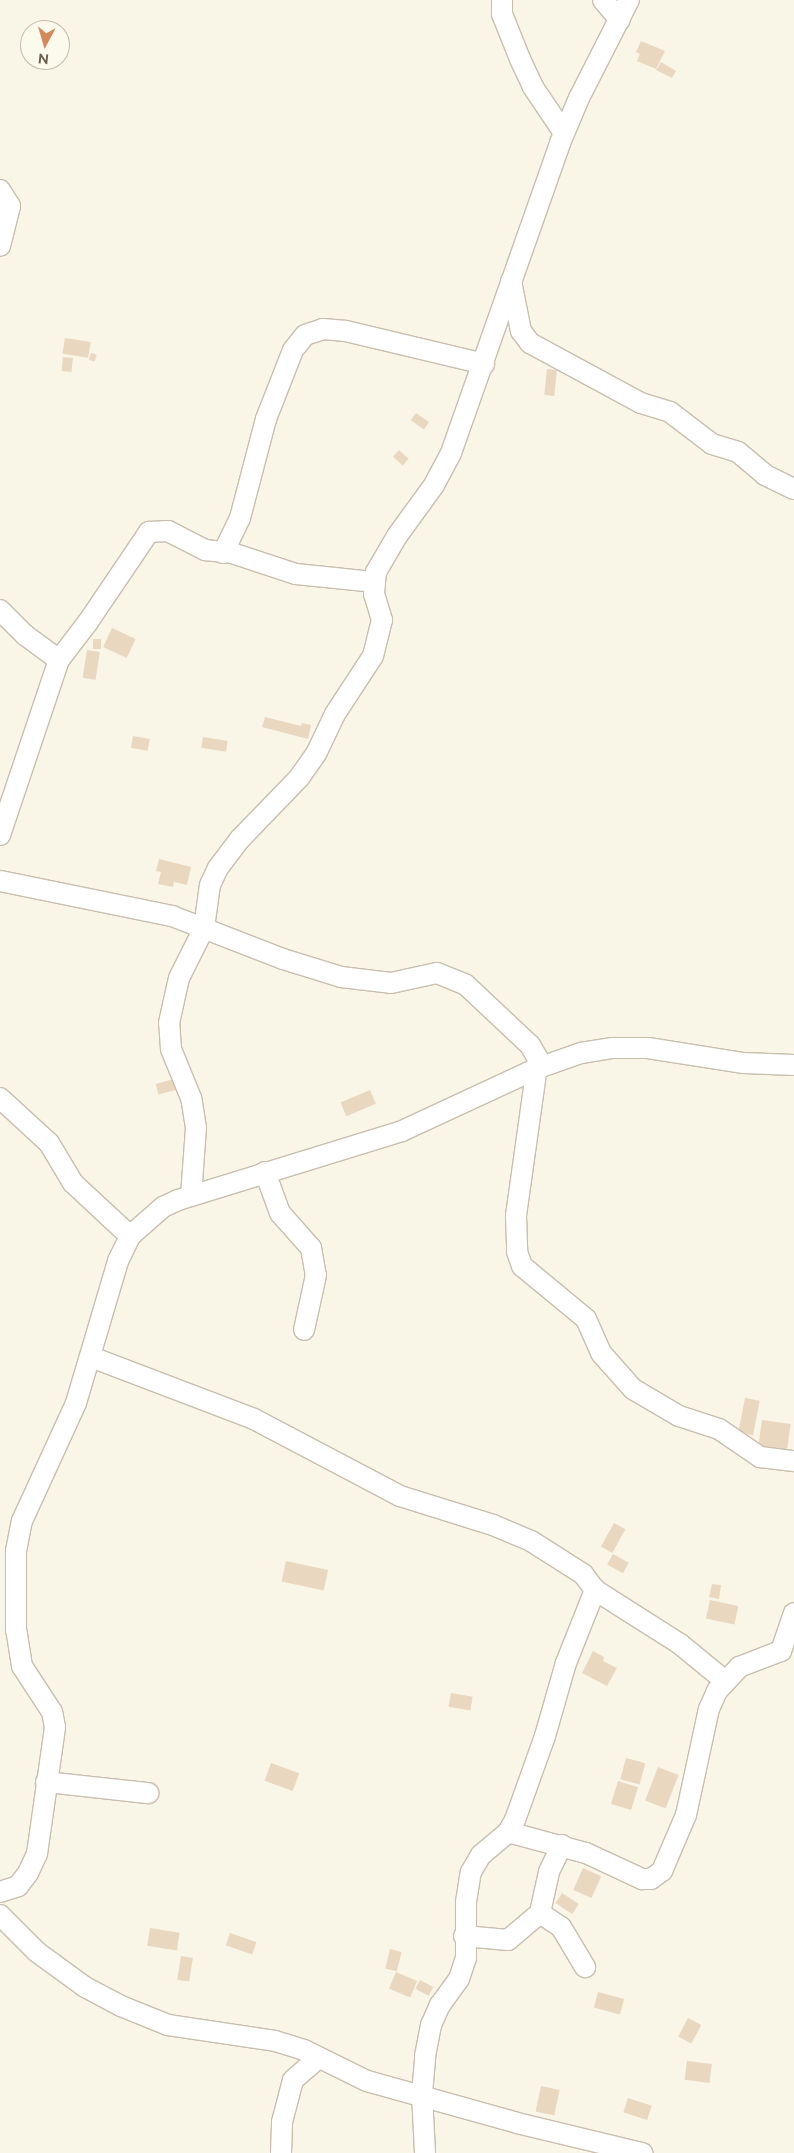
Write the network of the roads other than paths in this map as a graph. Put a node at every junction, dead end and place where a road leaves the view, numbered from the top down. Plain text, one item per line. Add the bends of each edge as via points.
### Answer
1 (502, 0) edge
2 (602, 0) edge
3 (629, 0) edge
4 (620, 20) junction
5 (564, 133) junction
6 (0, 190) edge
7 (0, 246) edge
8 (510, 279) junction
9 (484, 364) junction
10 (794, 489) edge
11 (223, 553) junction
12 (373, 582) junction
13 (0, 610) edge
14 (58, 660) junction
15 (0, 835) edge
16 (0, 881) edge
17 (204, 928) junction
18 (794, 1065) edge
19 (538, 1068) junction
20 (0, 1098) edge
21 (265, 1172) junction
22 (192, 1196) junction
23 (130, 1236) junction
24 (304, 1330) dead end
25 (92, 1357) junction
26 (794, 1462) edge
27 (594, 1590) junction
28 (794, 1613) edge
29 (787, 1651) edge
30 (725, 1681) junction
31 (46, 1782) junction
32 (148, 1793) dead end
33 (508, 1832) junction
34 (562, 1845) junction
35 (0, 1892) edge
36 (540, 1913) junction
37 (0, 1915) edge
38 (464, 1936) junction
39 (585, 1967) dead end
40 (318, 2058) junction
41 (422, 2094) junction
42 (281, 2153) edge
43 (425, 2153) edge
44 (642, 2153) edge

1 - 5 street via 507,28 527,73
2 - 4 street
3 - 4 street
4 - 5 street via 578,98
5 - 8 street
6 - 7 street via 10,206
8 - 9 street
8 - 10 street via 521,331 530,342 641,404 670,412 712,444 738,452 765,475
9 - 11 street via 346,331 323,329 305,335 293,350 266,419 240,518
9 - 12 street via 444,468 385,556
11 - 12 street via 311,577
11 - 14 street via 205,550 168,531 149,532
12 - 17 street via 382,620 373,656 299,778 240,838 218,868 210,885
13 - 14 street via 25,635
14 - 15 street
16 - 17 street via 96,903 163,914
17 - 19 street via 283,960 361,981 391,983 431,973 455,978 491,1005 530,1045 537,1056
17 - 22 street via 179,978 168,1023 171,1048 191,1098 196,1128
18 - 19 street via 744,1063 648,1048 613,1048 581,1053
19 - 21 street via 402,1131
19 - 26 street via 516,1216 517,1252 522,1266 586,1319 601,1352 633,1389 679,1416 719,1429 760,1457
20 - 23 street via 49,1143 73,1183
21 - 22 street
21 - 24 street via 280,1213 287,1224 304,1238 313,1256 316,1275
22 - 23 street via 163,1207
23 - 25 street via 118,1261
25 - 27 street via 254,1419 400,1496 509,1531 583,1574
25 - 31 street via 76,1403 22,1521 16,1551 16,1630 22,1666 52,1712 55,1727
27 - 30 street via 694,1654
27 - 33 street via 566,1663 538,1760
28 - 29 street
29 - 30 street via 739,1667
30 - 34 street via 709,1709 686,1815 662,1871 651,1879 642,1880
31 - 32 street
31 - 35 street via 40,1838 34,1860 18,1886
33 - 34 street
33 - 38 street via 485,1850 471,1872
34 - 36 street via 549,1872
36 - 38 street via 508,1940
36 - 39 street via 561,1927
37 - 40 street via 50,1962 85,1987 121,2006 168,2025 275,2041
38 - 41 street via 466,1958 459,1979 440,2005 431,2025
40 - 41 street via 367,2081
40 - 42 street via 293,2080 282,2122
41 - 43 street
41 - 44 street via 508,2121

